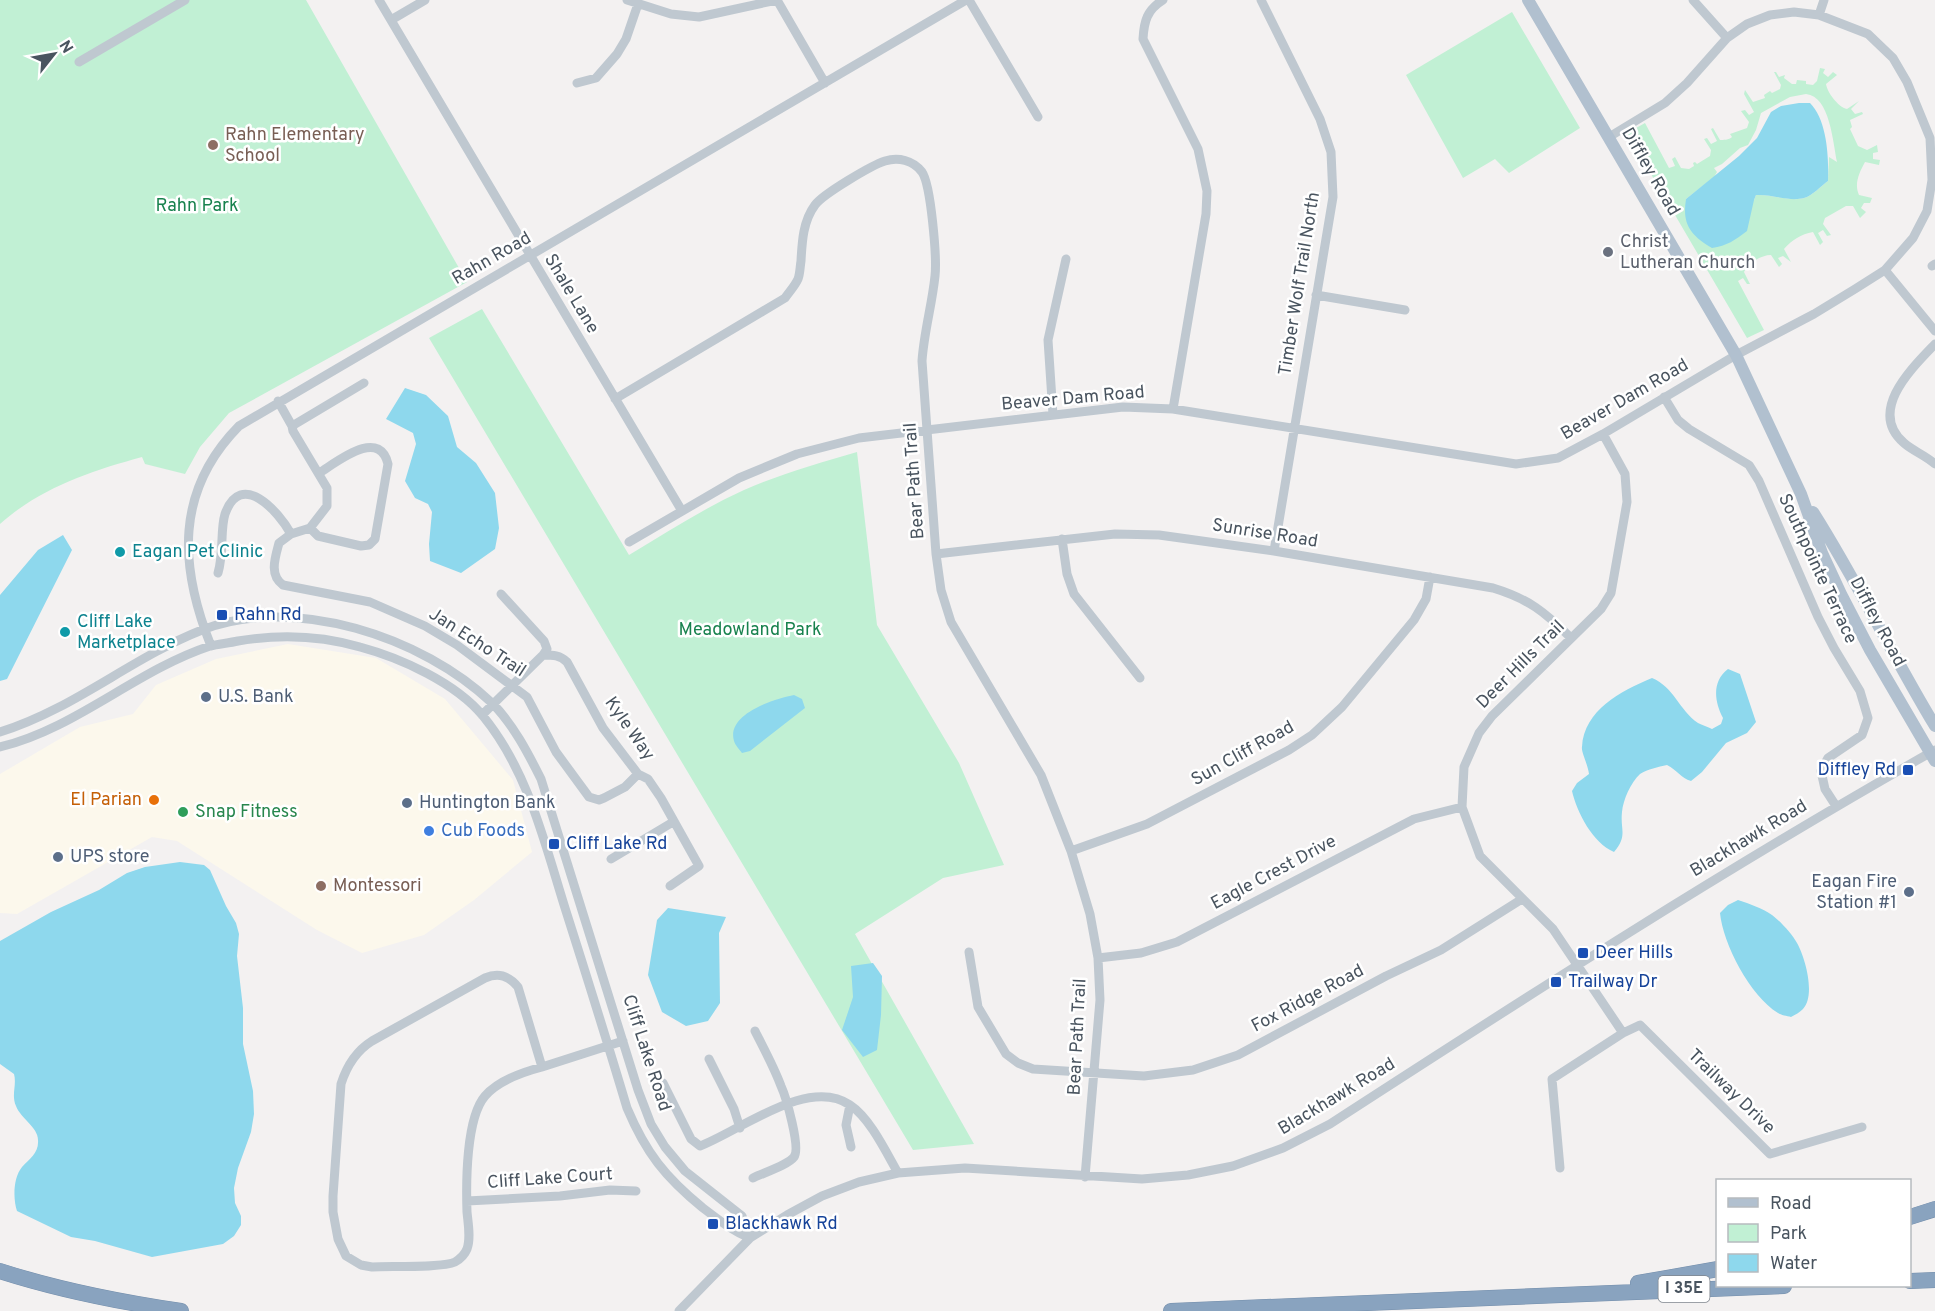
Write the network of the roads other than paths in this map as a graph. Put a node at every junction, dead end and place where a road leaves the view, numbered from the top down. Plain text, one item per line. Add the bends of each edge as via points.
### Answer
1 (185, 0) edge
2 (379, 0) edge
3 (425, 0) edge
4 (627, 0) edge
5 (777, 0) edge
6 (968, 0) edge
7 (1163, 0) edge
8 (1261, 0) edge
9 (1528, 0) edge
10 (1693, 0) edge
11 (1824, 0) edge
12 (638, 4) junction
13 (1819, 15) junction
14 (391, 20) junction
15 (1727, 38) junction
16 (79, 62) dead end
17 (578, 83) dead end
18 (825, 83) junction
19 (1038, 117) dead end
20 (1609, 137) junction
21 (1934, 180) edge
22 (530, 256) junction
23 (1066, 259) dead end
24 (1885, 270) junction
25 (1316, 295) junction
26 (1405, 310) dead end
27 (1935, 331) edge
28 (1935, 344) edge
29 (1736, 355) junction
30 (364, 383) dead end
31 (1664, 398) junction
32 (615, 399) junction
33 (278, 401) junction
34 (1173, 409) junction
35 (1053, 415) junction
36 (292, 426) junction
37 (1295, 428) junction
38 (927, 429) junction
39 (1603, 434) junction
40 (1935, 464) edge
41 (319, 472) junction
42 (1801, 494) junction
43 (682, 511) junction
44 (310, 528) junction
45 (291, 534) junction
46 (1062, 539) junction
47 (629, 542) dead end
48 (1274, 551) junction
49 (936, 554) junction
50 (218, 573) dead end
51 (1430, 578) junction
52 (501, 594) dead end
53 (204, 630) junction
54 (1571, 638) junction
55 (211, 646) junction
56 (543, 655) junction
57 (1140, 678) dead end
58 (512, 688) junction
59 (493, 705) junction
60 (482, 715) junction
61 (1935, 726) edge
62 (0, 732) edge
63 (0, 747) edge
64 (1933, 755) edge
65 (638, 774) junction
66 (1836, 806) junction
67 (1462, 807) junction
68 (673, 822) junction
69 (1071, 851) junction
70 (611, 859) dead end
71 (670, 886) dead end
72 (1522, 898) junction
73 (969, 952) dead end
74 (1098, 958) junction
75 (1577, 964) junction
76 (755, 1031) dead end
77 (1623, 1033) junction
78 (623, 1041) junction
79 (608, 1046) junction
80 (709, 1059) dead end
81 (542, 1067) junction
82 (1094, 1074) junction
83 (663, 1083) dead end
84 (787, 1104) junction
85 (850, 1105) junction
86 (1862, 1127) dead end
87 (740, 1128) junction
88 (851, 1147) dead end
89 (1560, 1168) dead end
90 (898, 1173) junction
91 (1085, 1177) junction
92 (753, 1178) dead end
93 (636, 1191) dead end
94 (467, 1201) junction
95 (1935, 1209) edge
96 (1911, 1217) edge
97 (750, 1238) junction
98 (1716, 1269) edge
99 (0, 1271) edge
100 (1935, 1280) edge
101 (1911, 1281) edge
102 (1755, 1287) edge
103 (1583, 1293) junction
104 (181, 1311) edge
105 (679, 1311) edge
106 (1171, 1311) edge

1 - 16 street
2 - 14 street, Shale Lane
3 - 14 street
4 - 12 street
5 - 12 street via 699,17 670,14
5 - 18 street
6 - 18 street, Rahn Road
6 - 19 street
7 - 34 street via 1154,5 1144,21 1143,39 1198,149 1207,191
8 - 25 street, Timber Wolf Trail North via 1320,119 1330,152 1333,197
9 - 20 main road, Diffley Road
10 - 15 street
11 - 13 street
12 - 17 street via 617,54 596,78
13 - 15 street, Beaver Dam Road via 1770,15
13 - 21 street, Beaver Dam Road via 1868,34 1893,58 1930,138
14 - 22 street, Shale Lane
15 - 20 street, Beaver Dam Road via 1665,103
18 - 22 street, Rahn Road
20 - 29 main road, Diffley Road
21 - 24 street, Beaver Dam Road via 1927,211 1913,238
22 - 32 street, Shale Lane
22 - 33 street, Rahn Road
23 - 35 street via 1048,340
24 - 27 street
24 - 29 street, Beaver Dam Road via 1814,314
25 - 26 street
25 - 37 street, Timber Wolf Trail North
28 - 40 street via 1913,368 1889,409 1902,442
29 - 31 street, Beaver Dam Road
29 - 42 main road, Diffley Road
30 - 36 street
31 - 39 street, Beaver Dam Road
31 - 66 street, Southpointe Terrace via 1678,420 1749,465 1760,481 1818,617 1860,691 1868,718 1862,735 1828,758 1821,771 1825,789
32 - 38 street, Bear Path Trail via 785,298 799,278 804,228 815,205 883,162 895,159 915,165 923,173 935,246 936,274 923,353
32 - 43 street, Shale Lane
33 - 36 street
33 - 53 street, Rahn Road via 239,426 223,442 198,484 188,541 189,573
34 - 35 street, Beaver Dam Road via 1123,407
34 - 37 street, Beaver Dam Road
35 - 38 street, Beaver Dam Road
36 - 41 street
37 - 39 street, Beaver Dam Road via 1516,464 1557,458
37 - 48 street, Timber Wolf Trail North
38 - 43 street, Beaver Dam Road via 859,438 797,454 739,478
38 - 49 street, Bear Path Trail
39 - 54 street, Deer Hills Trail via 1625,474 1628,502 1611,592 1601,609
41 - 44 street via 327,488 327,506
41 - 44 street via 362,447 381,451 388,464 375,539 369,545 318,536
42 - 61 main road, Diffley Road
42 - 64 main road, Diffley Road via 1841,594
43 - 47 street, Beaver Dam Road
44 - 45 street
45 - 50 street via 275,510 253,495 243,495 234,500 225,515
45 - 58 street, Jan Echo Trail via 279,543 274,573 278,582 370,602 425,626 457,645
46 - 48 street, Sunrise Road via 1159,535
46 - 49 street, Sunrise Road
46 - 57 street via 1074,594
48 - 51 street, Sunrise Road
49 - 69 street, Bear Path Trail via 951,622 1041,775
51 - 54 street, Sunrise Road via 1518,596 1545,612
51 - 69 street, Sun Cliff Road via 1426,599 1414,620 1342,707 1312,735 1147,824
52 - 56 street via 544,642 547,649
53 - 55 street, Rahn Road
53 - 59 street, Cliff Lake Road via 261,617 331,622 370,632 431,658
53 - 62 street, Cliff Lake Road via 158,651 46,715
54 - 67 street, Deer Hills Trail via 1479,733 1464,767
55 - 60 street, Cliff Lake Road via 266,637 336,640 377,651 439,680
55 - 63 street, Cliff Lake Road via 167,665 62,725
56 - 58 street
56 - 65 street, Kyle Way via 557,655 567,662 603,728
58 - 59 street
58 - 65 street, Jan Echo Trail via 522,692 532,705 552,746 589,797 604,798 625,787
59 - 60 street
59 - 78 street, Cliff Lake Road via 515,732 541,779
60 - 79 street, Cliff Lake Road via 523,779
64 - 66 street, Blackhawk Road
65 - 68 street, Kyle Way via 648,779
66 - 75 street, Blackhawk Road
67 - 72 street, Deer Hills Trail via 1480,856
67 - 74 street, Eagle Crest Drive via 1414,819 1177,942 1141,953
68 - 70 street
68 - 71 street, Kyle Way via 699,866
69 - 74 street, Bear Path Trail via 1090,914
72 - 75 street, Deer Hills Trail via 1553,929
72 - 82 street, Fox Ridge Road via 1441,950 1238,1055 1193,1070 1144,1076
73 - 82 street, Fox Ridge Road via 978,1006 1006,1054 1033,1069
74 - 82 street, Bear Path Trail via 1100,1000
75 - 77 street
75 - 91 street, Blackhawk Road via 1330,1124 1283,1148 1233,1166 1188,1175 1142,1179
76 - 84 street
77 - 86 street, Trailway Drive via 1640,1025 1770,1154
77 - 89 street via 1552,1079
78 - 79 street
78 - 97 street, Cliff Lake Road via 651,1124 665,1147 685,1171 742,1216
79 - 81 street
79 - 97 street, Cliff Lake Road via 627,1108 655,1162 677,1187 731,1230
80 - 87 street
81 - 94 street via 496,1087 477,1107 472,1121
81 - 94 street via 518,987 506,977 495,975 372,1041 346,1069 340,1092 332,1204 338,1239 346,1256 372,1267 454,1262 465,1253 468,1244
82 - 91 street, Bear Path Trail
83 - 87 street via 694,1143 700,1146
84 - 85 street via 809,1096 831,1097
84 - 87 street
84 - 92 street via 797,1153 788,1162
85 - 88 street via 846,1125
85 - 90 street via 871,1129
90 - 91 street, Blackhawk Road via 965,1168
90 - 97 street, Blackhawk Road via 822,1196
93 - 94 street, Cliff Lake Court
95 - 96 highway
97 - 105 street, Blackhawk Road
98 - 103 highway
99 - 104 highway via 118,1302
100 - 101 highway
102 - 103 highway, I 35E
103 - 106 highway, I 35E

